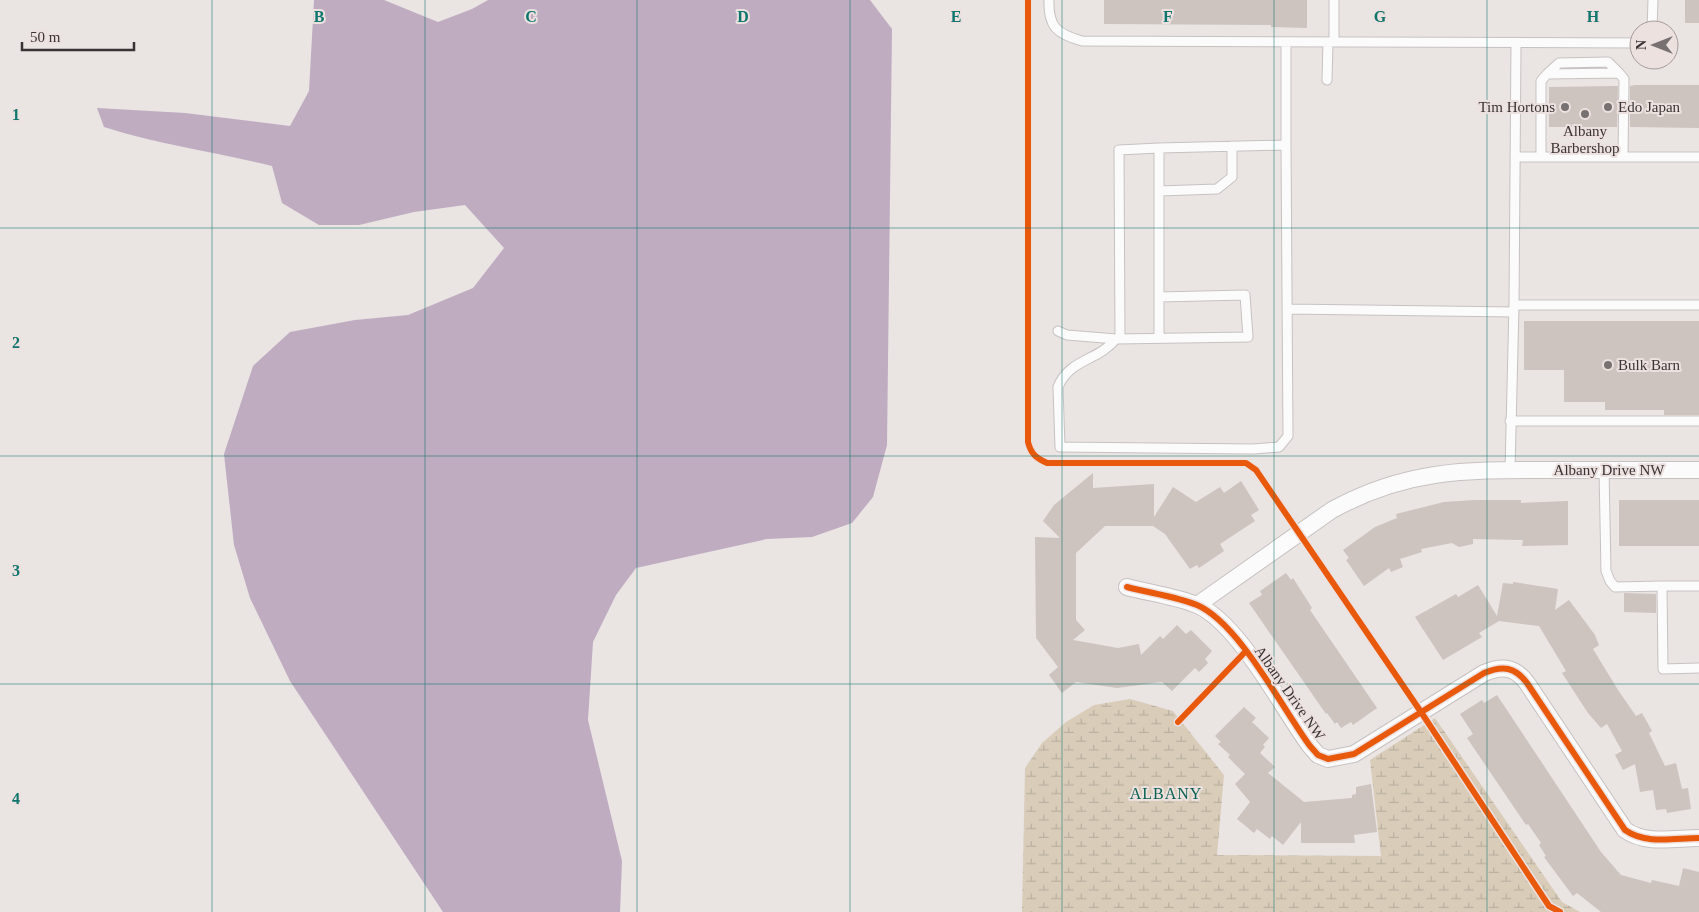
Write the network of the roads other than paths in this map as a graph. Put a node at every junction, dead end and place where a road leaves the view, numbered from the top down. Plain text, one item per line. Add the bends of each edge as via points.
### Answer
1 (1048, 0) edge
2 (1334, 0) edge
3 (1653, 0) edge
4 (1652, 20) edge
5 (1286, 42) junction
6 (1331, 42) junction
7 (1516, 43) junction
8 (1629, 43) edge
9 (1327, 80) dead end
10 (1286, 145) junction
11 (1232, 146) junction
12 (1159, 148) junction
13 (1699, 156) edge
14 (1516, 157) junction
15 (1541, 157) junction
16 (1623, 157) junction
17 (1159, 191) junction
18 (1159, 297) junction
19 (1699, 305) edge
20 (1514, 308) junction
21 (1287, 309) junction
22 (1058, 331) dead end
23 (1159, 337) junction
24 (1118, 339) junction
25 (1510, 421) junction
26 (1699, 421) edge
27 (1510, 470) junction
28 (1604, 470) junction
29 (1699, 470) edge
30 (1662, 586) junction
31 (1699, 586) edge
32 (1127, 587) dead end
33 (1197, 605) junction
34 (1699, 668) edge
35 (1699, 838) edge

1 - 5 lane via 1048,16 1061,35 1082,41
2 - 6 lane
3 - 4 lane
5 - 6 lane
5 - 10 lane
6 - 7 lane
6 - 9 lane
7 - 8 lane
7 - 14 lane
10 - 11 lane
10 - 21 lane
11 - 12 lane
11 - 17 lane via 1232,177 1217,189
12 - 17 lane
12 - 24 lane via 1119,150
13 - 16 lane
14 - 15 lane
14 - 20 lane
15 - 16 lane
15 - 16 lane via 1541,81 1547,74 1619,73 1624,79
17 - 18 lane
18 - 23 lane
18 - 23 lane via 1245,295 1248,337
19 - 20 lane
20 - 21 lane
20 - 25 lane
21 - 24 lane via 1288,436 1279,447 1060,447 1058,388 1061,380 1071,367 1100,354
22 - 24 lane via 1067,335
23 - 24 lane
25 - 26 lane
25 - 27 lane
27 - 28 street, Albany Drive NW
27 - 33 street, Albany Drive NW via 1432,474 1396,482 1371,492 1332,510
28 - 29 street, Albany Drive NW
28 - 30 lane via 1606,571 1610,581 1615,587
30 - 31 lane
30 - 34 lane via 1663,669
32 - 33 street, Albany Drive NW
33 - 35 street, Albany Drive NW via 1218,619 1235,638 1318,755 1328,759 1354,754 1484,673 1514,669 1528,683 1625,830 1648,839

